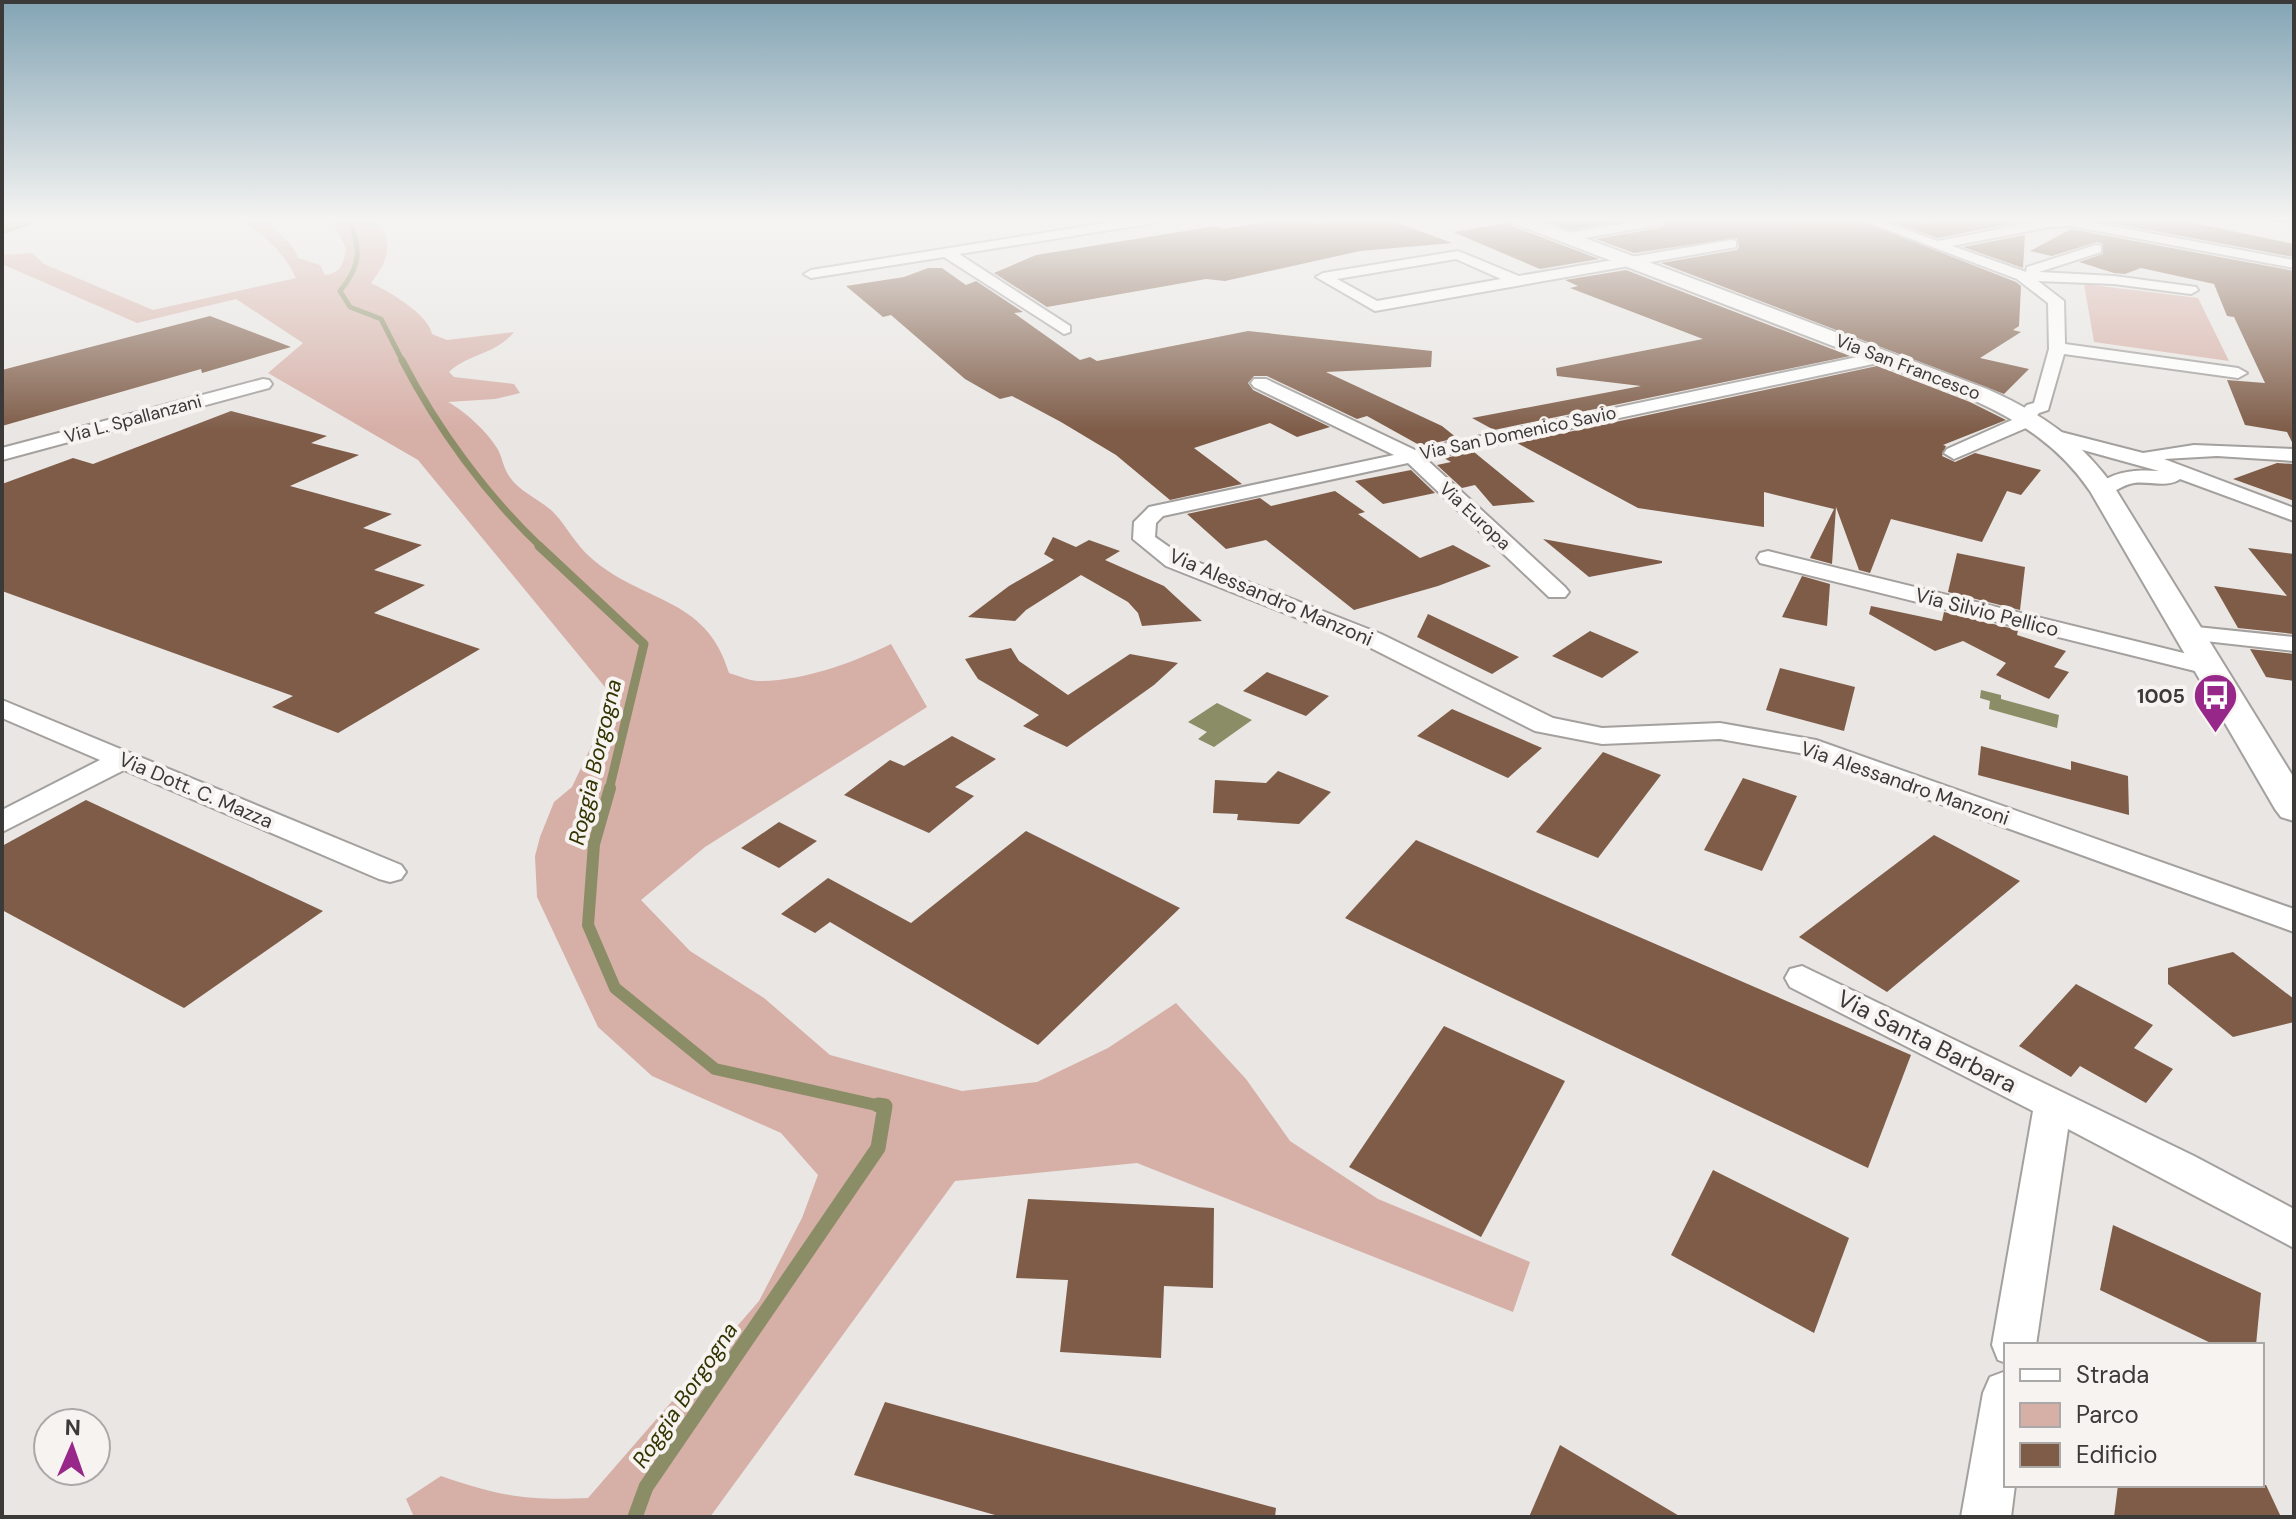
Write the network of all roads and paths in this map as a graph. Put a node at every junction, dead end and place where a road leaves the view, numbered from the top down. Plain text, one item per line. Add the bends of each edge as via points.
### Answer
1 (1004, 290) edge
2 (1346, 290) edge
3 (1467, 290) edge
4 (1706, 290) edge
5 (2040, 290) edge
6 (1081, 333) dead end
7 (2057, 348) junction
8 (1881, 357) junction
9 (2238, 373) dead end
10 (1260, 383) dead end
11 (263, 384) dead end
12 (2028, 415) junction
13 (2061, 438) junction
14 (1954, 453) dead end
15 (2, 454) edge
16 (1410, 455) junction
17 (2294, 455) edge
18 (2145, 459) junction
19 (2196, 478) junction
20 (2103, 490) junction
21 (1156, 511) joint
22 (2294, 515) edge
23 (1768, 558) dead end
24 (1557, 592) dead end
25 (2187, 633) junction
26 (2294, 644) edge
27 (2207, 666) junction
28 (2, 708) edge
29 (123, 759) junction
30 (2294, 809) edge
31 (2, 822) edge
32 (390, 872) dead end
33 (2294, 921) edge
34 (1802, 978) dead end
35 (2053, 1104) junction
36 (2294, 1230) edge
37 (2014, 1343) edge
38 (2004, 1405) edge
39 (1986, 1517) edge

1 - 6 street via 1064,329 1056,335
2 - 3 street via 1375,306
4 - 8 street, Via San Francesco
5 - 7 street via 2056,301
7 - 9 street
7 - 12 street via 2044,403
8 - 12 street, Via San Francesco
8 - 16 street, Via San Domenico Savio
10 - 16 street, Via Europa
11 - 15 street, Via L. Spallanzani
12 - 13 street, Via San Francesco
12 - 14 street
13 - 18 street
13 - 20 street, Via San Francesco
16 - 21 street, Via San Domenico Savio
16 - 24 street, Via Europa
17 - 18 street via 2181,451 2153,453
18 - 19 street
19 - 20 street via 2137,475 2116,479
19 - 22 street
20 - 25 street, Via San Francesco
21 - 33 street, Via Alessandro Manzoni via 1145,522 1144,539 1174,561 1372,639 1545,725 1602,736 1720,731 1806,746
23 - 27 street, Via Silvio Pellico
25 - 26 street
25 - 27 street, Via San Francesco
27 - 30 street, Via San Francesco
28 - 29 street, Via Dott. C. Mazza
29 - 31 street
29 - 32 street, Via Dott. C. Mazza
34 - 35 street, Via Santa Barbara
35 - 36 street, Via Santa Barbara
35 - 37 street
38 - 39 street

